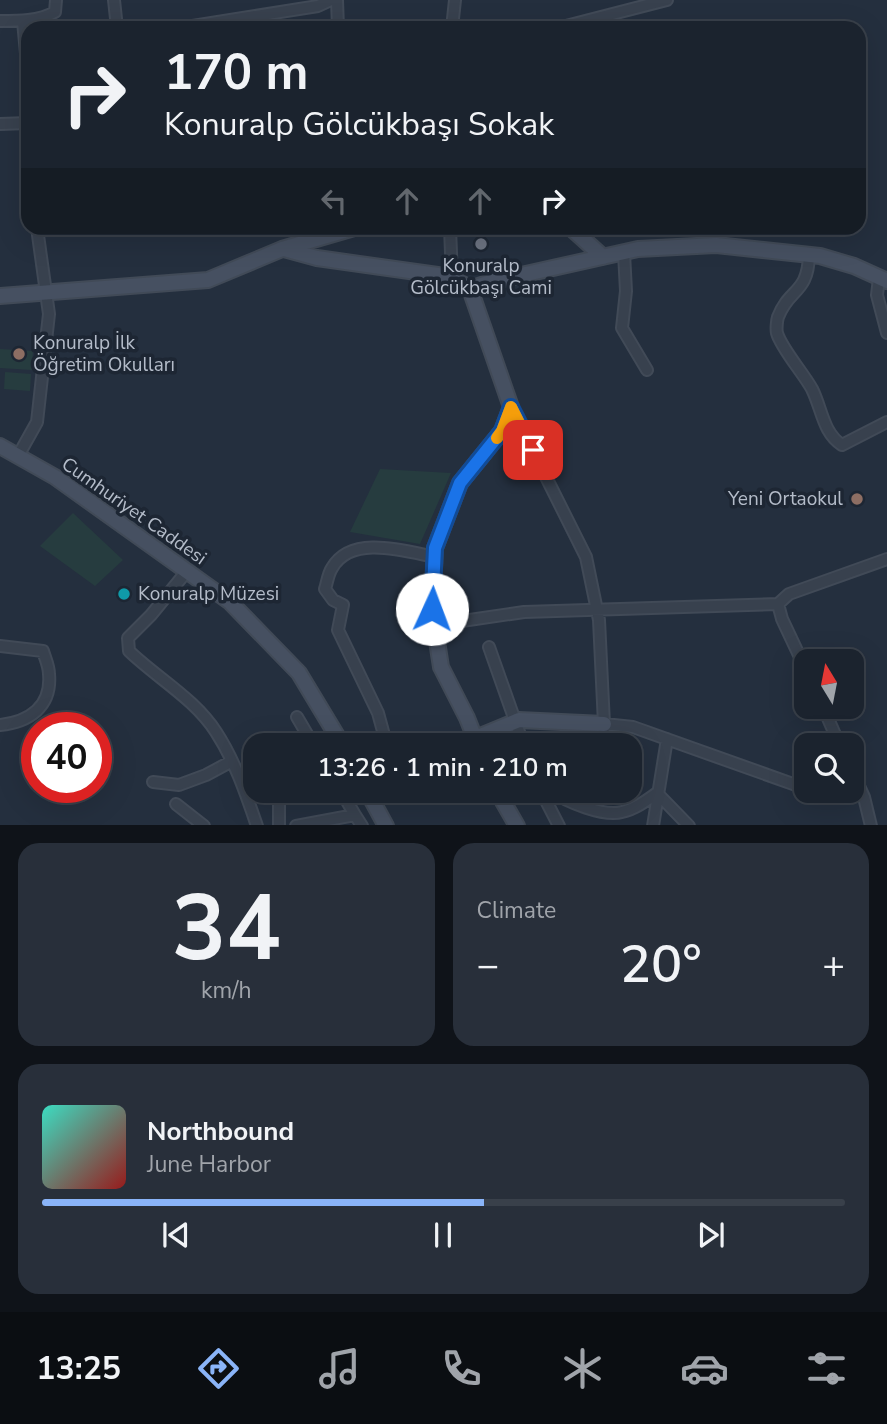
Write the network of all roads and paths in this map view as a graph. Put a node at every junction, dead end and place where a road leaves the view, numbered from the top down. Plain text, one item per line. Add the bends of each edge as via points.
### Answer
1 (56, 0) edge
2 (114, 0) edge
3 (331, 0) edge
4 (337, 0) edge
5 (455, 0) edge
6 (667, 0) edge
7 (0, 21) edge
8 (23, 21) joint
9 (116, 21) edge
10 (224, 21) edge
11 (338, 21) edge
12 (453, 21) edge
13 (585, 21) edge
14 (21, 123) edge
15 (0, 124) edge
16 (38, 235) edge
17 (330, 235) edge
18 (450, 235) edge
19 (579, 235) edge
20 (282, 249) junction
21 (624, 253) junction
22 (808, 255) junction
23 (603, 257) junction
24 (452, 276) junction
25 (883, 279) edge
26 (470, 289) junction
27 (45, 294) junction
28 (0, 296) edge
29 (887, 333) edge
30 (647, 370) dead end
31 (511, 407) junction
32 (887, 422) edge
33 (0, 446) edge
34 (18, 456) junction
35 (435, 557) junction
36 (887, 559) edge
37 (187, 571) junction
38 (778, 604) junction
39 (597, 610) junction
40 (435, 625) junction
41 (0, 646) edge
42 (489, 647) dead end
43 (796, 649) edge
44 (297, 717) dead end
45 (515, 721) junction
46 (604, 724) junction
47 (0, 725) edge
48 (304, 733) edge
49 (336, 733) edge
50 (383, 733) edge
51 (472, 733) edge
52 (492, 733) edge
53 (519, 733) edge
54 (604, 733) edge
55 (667, 739) junction
56 (232, 761) junction
57 (153, 782) dead end
58 (794, 784) edge
59 (657, 793) junction
60 (864, 797) edge
61 (279, 803) edge
62 (348, 803) edge
63 (375, 803) edge
64 (504, 803) edge
65 (547, 803) edge
66 (574, 803) edge
67 (642, 803) edge
68 (642, 803) edge
69 (176, 804) dead end
70 (355, 815) junction
71 (204, 825) edge
72 (257, 825) edge
73 (279, 825) edge
74 (296, 825) edge
75 (362, 825) edge
76 (386, 825) edge
77 (517, 825) edge
78 (559, 825) edge
79 (653, 825) edge
80 (689, 825) edge
81 (871, 825) edge

1 - 8 street via 55,12
2 - 9 street
3 - 10 street
4 - 11 street
5 - 12 street
6 - 13 street
7 - 8 street
14 - 15 street
16 - 27 street
17 - 20 street
18 - 24 street
19 - 23 street
20 - 24 street
20 - 27 street via 208,280
21 - 22 street via 716,245
21 - 23 street
21 - 30 street via 622,328
22 - 25 street via 854,266
22 - 32 street via 803,285 777,318 777,333 813,391 831,438 842,445
23 - 26 street
24 - 26 street
25 - 29 street via 877,295
26 - 31 street
27 - 28 street
27 - 34 street via 49,314 37,422
31 - 35 street via 502,431 460,483
31 - 39 street via 586,558
33 - 34 street, Cumhuriyet Caddesi
34 - 37 street, Cumhuriyet Caddesi
35 - 40 street
35 - 50 street via 379,546 347,552 332,567 325,589 343,605 338,630
36 - 38 street via 789,594
37 - 49 street, Cumhuriyet Caddesi via 230,602 299,673
37 - 56 street via 128,638 129,651 184,696 215,730
38 - 39 street
38 - 43 street
39 - 40 street via 524,612
39 - 46 street
40 - 51 street via 441,667
41 - 47 street via 43,651 50,674 36,714
42 - 45 street
44 - 48 street
45 - 46 street
45 - 52 street
45 - 53 street
46 - 54 street
46 - 55 street via 633,727
55 - 58 street
55 - 59 street
56 - 57 street via 179,785
56 - 72 street
59 - 68 street
59 - 79 street
59 - 80 street
60 - 81 street
61 - 73 street
62 - 70 street
63 - 76 street
64 - 77 street
65 - 78 street
66 - 67 street via 620,813
69 - 71 street
70 - 74 street
70 - 75 street

